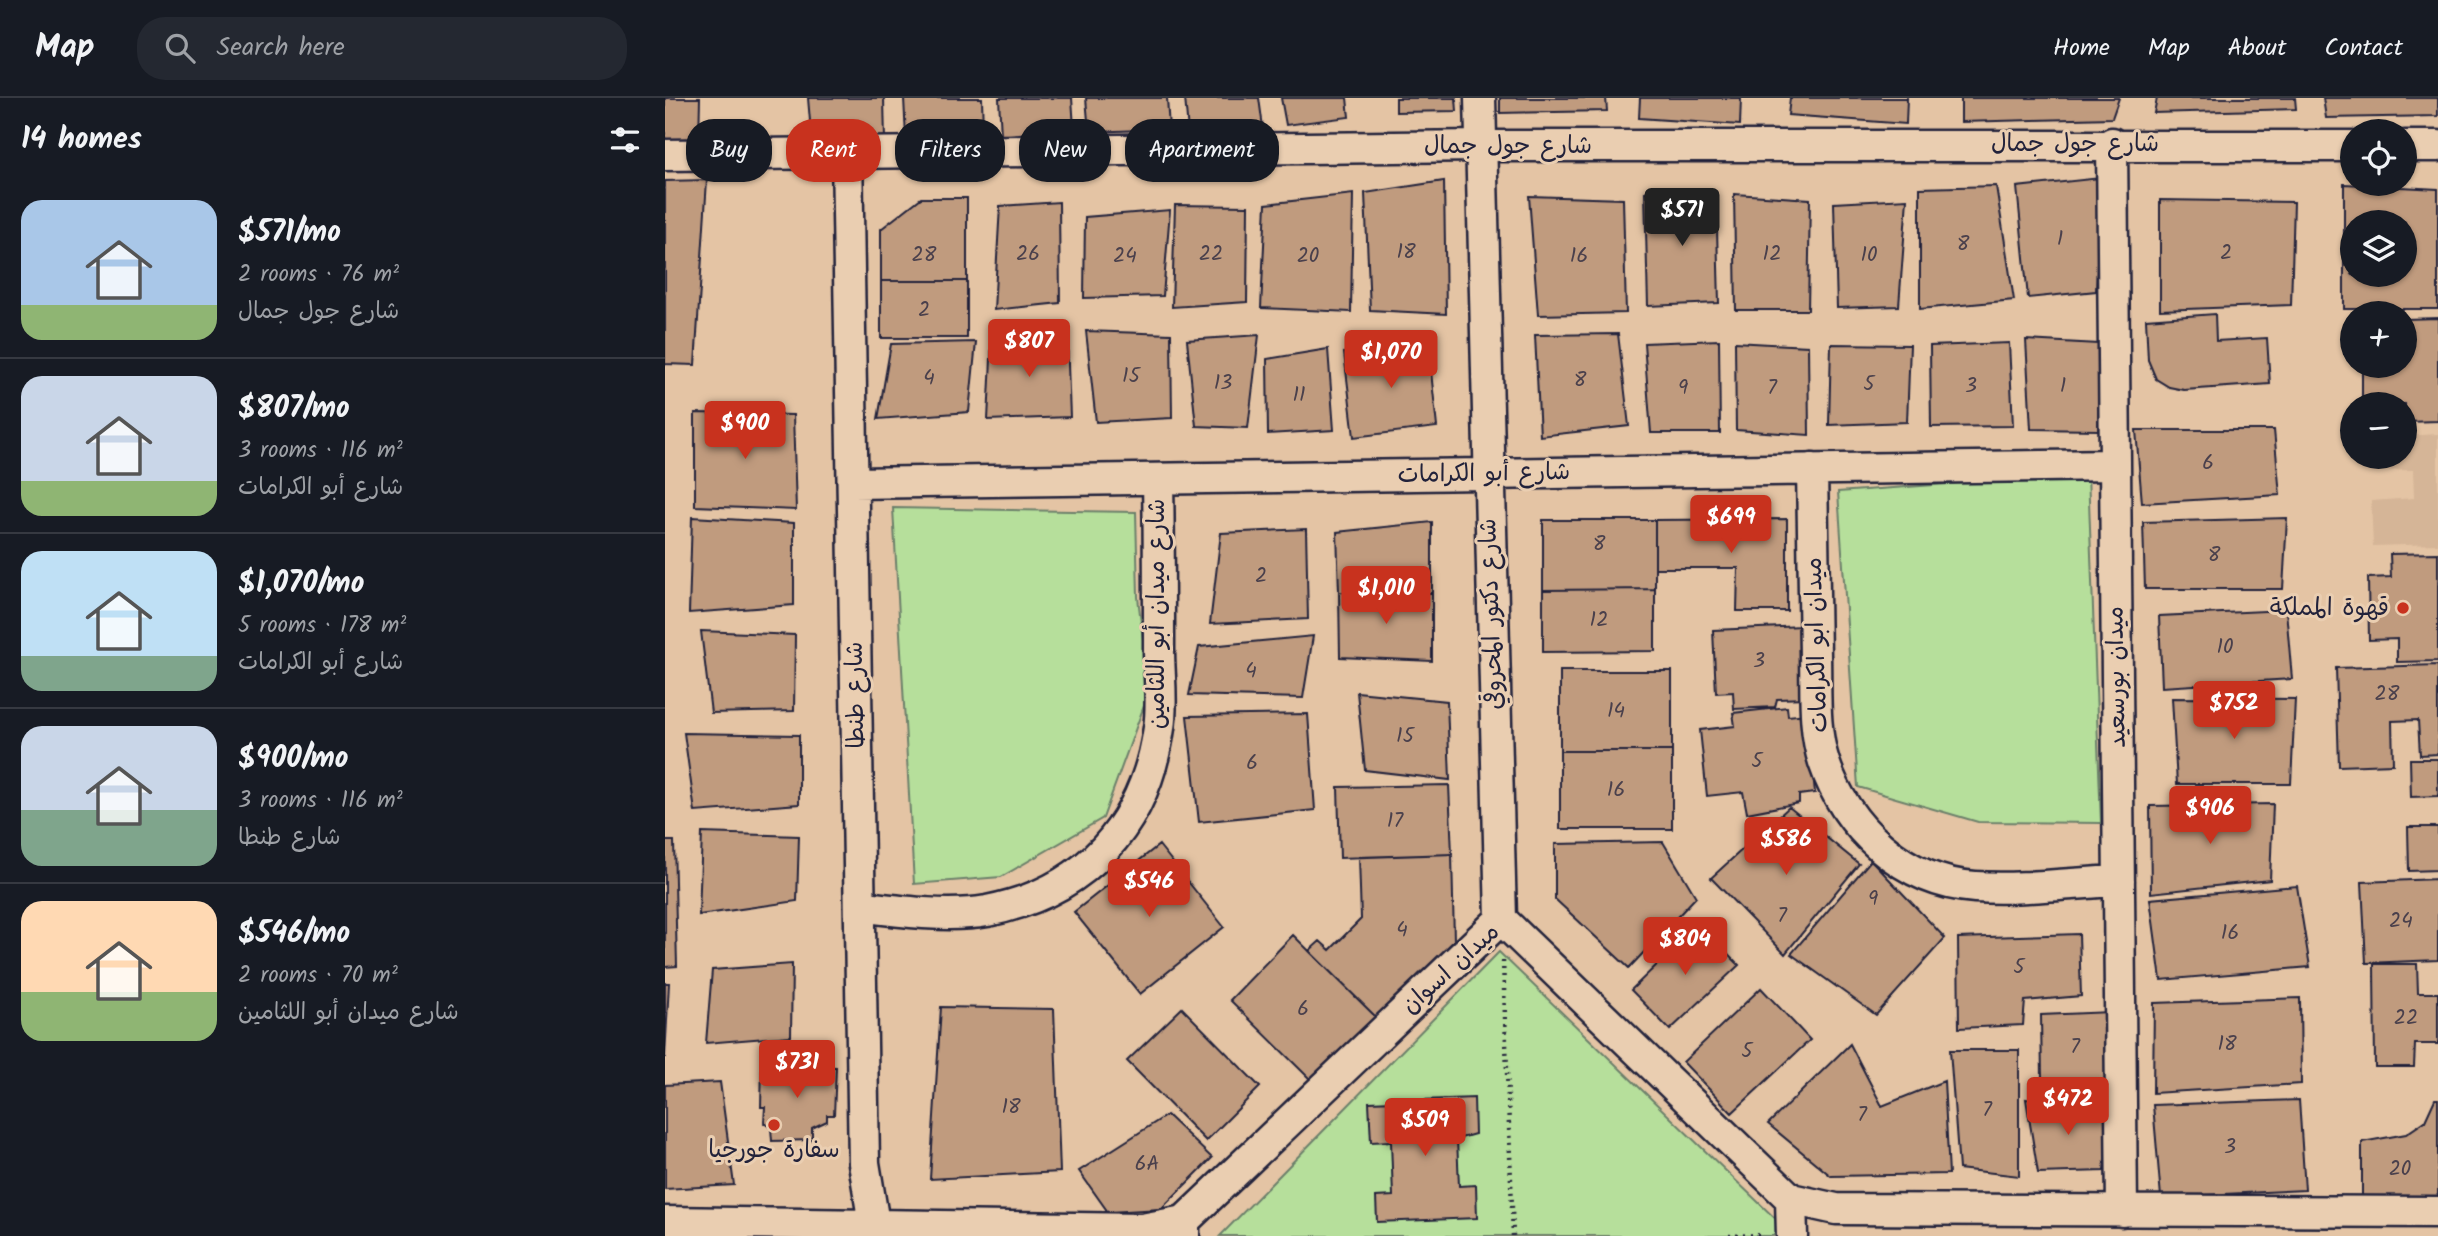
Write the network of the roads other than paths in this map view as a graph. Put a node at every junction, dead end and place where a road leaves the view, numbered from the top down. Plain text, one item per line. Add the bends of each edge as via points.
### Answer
1 (1480, 98) edge
2 (2112, 144) junction
3 (1481, 146) junction
4 (2340, 146) edge
5 (2417, 146) edge
6 (2438, 146) edge
7 (881, 153) edge
8 (786, 154) edge
9 (665, 155) edge
10 (848, 182) edge
11 (2115, 465) junction
12 (1812, 469) junction
13 (1488, 474) junction
14 (1158, 479) junction
15 (853, 483) junction
16 (2119, 881) junction
17 (860, 906) junction
18 (1501, 919) junction
19 (1791, 1199) junction
20 (2122, 1211) junction
21 (2438, 1212) edge
22 (665, 1222) edge
23 (1184, 1229) edge
24 (876, 1231) edge
25 (1793, 1236) edge

1 - 3 street, شارع دكتور المحروقي
2 - 3 street, شارع جول جمال
2 - 4 street, شارع جول جمال
2 - 11 street, ميدان بورسعيد
3 - 7 street, شارع جول جمال
3 - 13 street, شارع دكتور المحروقي
5 - 6 street
8 - 9 street, شارع جول جمال
10 - 15 street, شارع طنطا
11 - 12 street, شارع أبو الكرامات
11 - 16 street, ميدان بورسعيد
12 - 13 street, شارع أبو الكرامات
12 - 16 street, ميدان ابو الكرامات via 1817,718 1823,760 1839,799 1864,832 1895,859 1933,878 1974,887
13 - 14 street, شارع أبو الكرامات
13 - 18 street, شارع دكتور المحروقي
14 - 15 street, شارع أبو الكرامات
14 - 17 street, شارع ميدان أبو اللثامين via 1160,726 1149,780 1123,829 1085,869 1038,897 985,911 915,912
15 - 17 street, شارع طنطا
16 - 20 street, ميدان بورسعيد
17 - 24 street, شارع طنطا via 864,1163
18 - 19 street, ميدان اسوان
18 - 23 street, ميدان اسوان
19 - 20 street via 1836,1209
19 - 25 street
20 - 21 street
22 - 24 street
23 - 24 street

